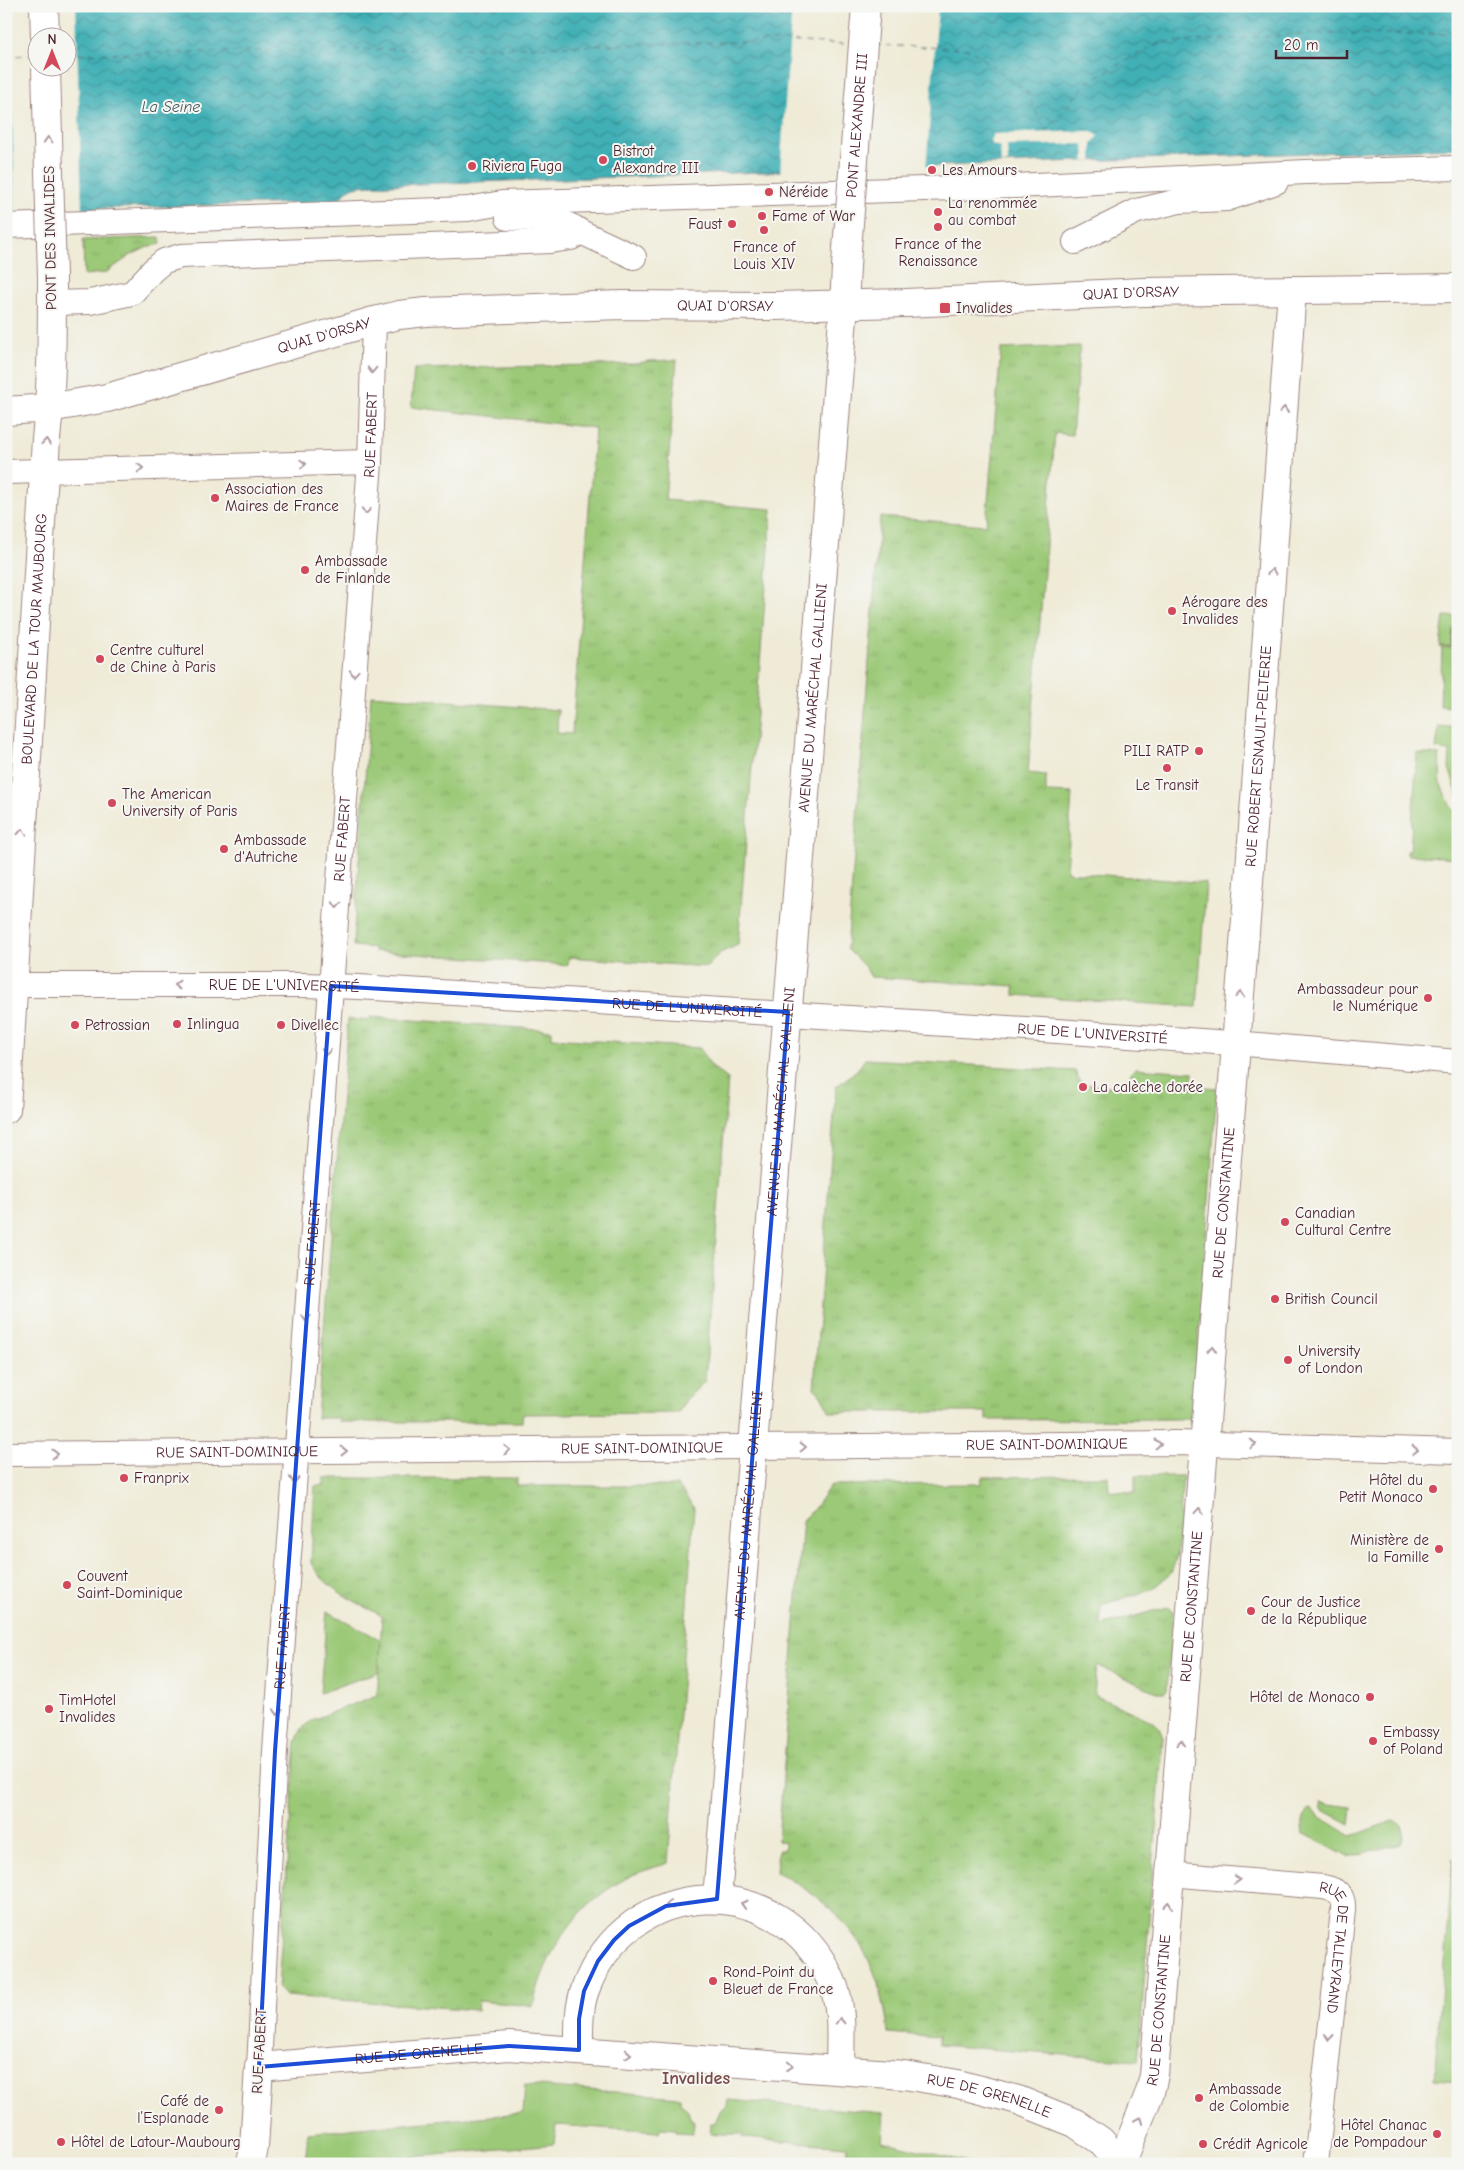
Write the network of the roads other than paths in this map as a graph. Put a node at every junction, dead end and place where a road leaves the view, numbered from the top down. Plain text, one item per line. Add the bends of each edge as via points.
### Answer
1 (44, 6) edge
2 (866, 6) edge
3 (45, 28) edge
4 (46, 78) edge
5 (1458, 168) edge
6 (1306, 172) junction
7 (468, 209) junction
8 (6, 226) edge
9 (581, 232) junction
10 (1075, 242) dead end
11 (634, 257) dead end
12 (1458, 288) edge
13 (1292, 290) junction
14 (52, 303) junction
15 (844, 305) junction
16 (374, 321) junction
17 (50, 408) junction
18 (6, 411) edge
19 (370, 462) junction
20 (44, 471) junction
21 (6, 472) edge
22 (10, 985) edge
23 (331, 986) junction
24 (788, 1012) junction
25 (1236, 1043) junction
26 (1458, 1062) edge
27 (6, 1109) edge
28 (1204, 1444) junction
29 (754, 1448) junction
30 (296, 1451) junction
31 (1458, 1451) edge
32 (6, 1454) edge
33 (1170, 1874) junction
34 (717, 1898) junction
35 (580, 2050) junction
36 (259, 2067) junction
37 (840, 2070) junction
38 (250, 2164) edge
39 (1121, 2164) edge
40 (1316, 2164) edge

1 - 3 main road
2 - 15 main road, PONT ALEXANDRE III, bridge
14 -> 4 main road, PONT DES INVALIDES, bridge
5 - 6 street
6 - 7 street via 1035,185 502,203
6 - 10 street via 1227,199 1180,201 1137,210
7 - 8 street
7 - 9 street via 504,218 556,220
9 - 11 street
9 - 14 street via 571,238 552,241 181,256 164,261 132,293 90,302
12 - 13 main road, QUAI D'ORSAY
13 - 15 main road, QUAI D'ORSAY via 1142,292
25 -> 13 main road, RUE ROBERT ESNAULT-PELTERIE
14 - 17 main road, PONT DES INVALIDES
15 - 16 main road, QUAI D'ORSAY via 621,305 426,312
15 - 24 main road, AVENUE DU MARÉCHAL GALLIENI
16 - 17 main road, QUAI D'ORSAY via 107,398
16 -> 19 street, RUE FABERT
17 - 18 main road, QUAI D'ORSAY
20 -> 17 main road, BOULEVARD DE LA TOUR MAUBOURG
20 -> 19 street
19 -> 23 street, RUE FABERT
20 - 21 street
22 -> 20 main road, BOULEVARD DE LA TOUR MAUBOURG
23 -> 22 street, RUE DE L'UNIVERSITÉ
22 - 27 main road, BOULEVARD DE LA TOUR MAUBOURG
23 - 24 street, RUE DE L'UNIVERSITÉ
23 -> 30 street, RUE FABERT
24 - 25 street, RUE DE L'UNIVERSITÉ
24 - 29 main road, AVENUE DU MARÉCHAL GALLIENI
25 - 26 street, RUE DE L'UNIVERSITÉ
28 -> 25 main road, RUE DE CONSTANTINE
29 -> 28 street, RUE SAINT-DOMINIQUE
28 -> 31 street, RUE SAINT-DOMINIQUE
33 -> 28 main road, RUE DE CONSTANTINE
30 -> 29 street, RUE SAINT-DOMINIQUE
29 - 34 main road, AVENUE DU MARÉCHAL GALLIENI
32 -> 30 street, RUE SAINT-DOMINIQUE
30 -> 36 street, RUE FABERT via 275,1751
39 -> 33 main road, RUE DE CONSTANTINE via 1154,2075
33 -> 40 street, RUE DE TALLEYRAND via 1323,1887 1340,1893 1343,1910
34 -> 35 main road via 686,1900 659,1908 629,1926 614,1940 598,1961 584,1991 579,2019
37 -> 34 main road via 839,2008 832,1981 818,1955 801,1935 776,1916 744,1903
35 - 36 main road, RUE DE GRENELLE via 509,2046
35 -> 37 main road
36 - 38 main road, RUE FABERT
37 - 39 main road, RUE DE GRENELLE via 904,2075 958,2084 1018,2100 1075,2123 1101,2141

